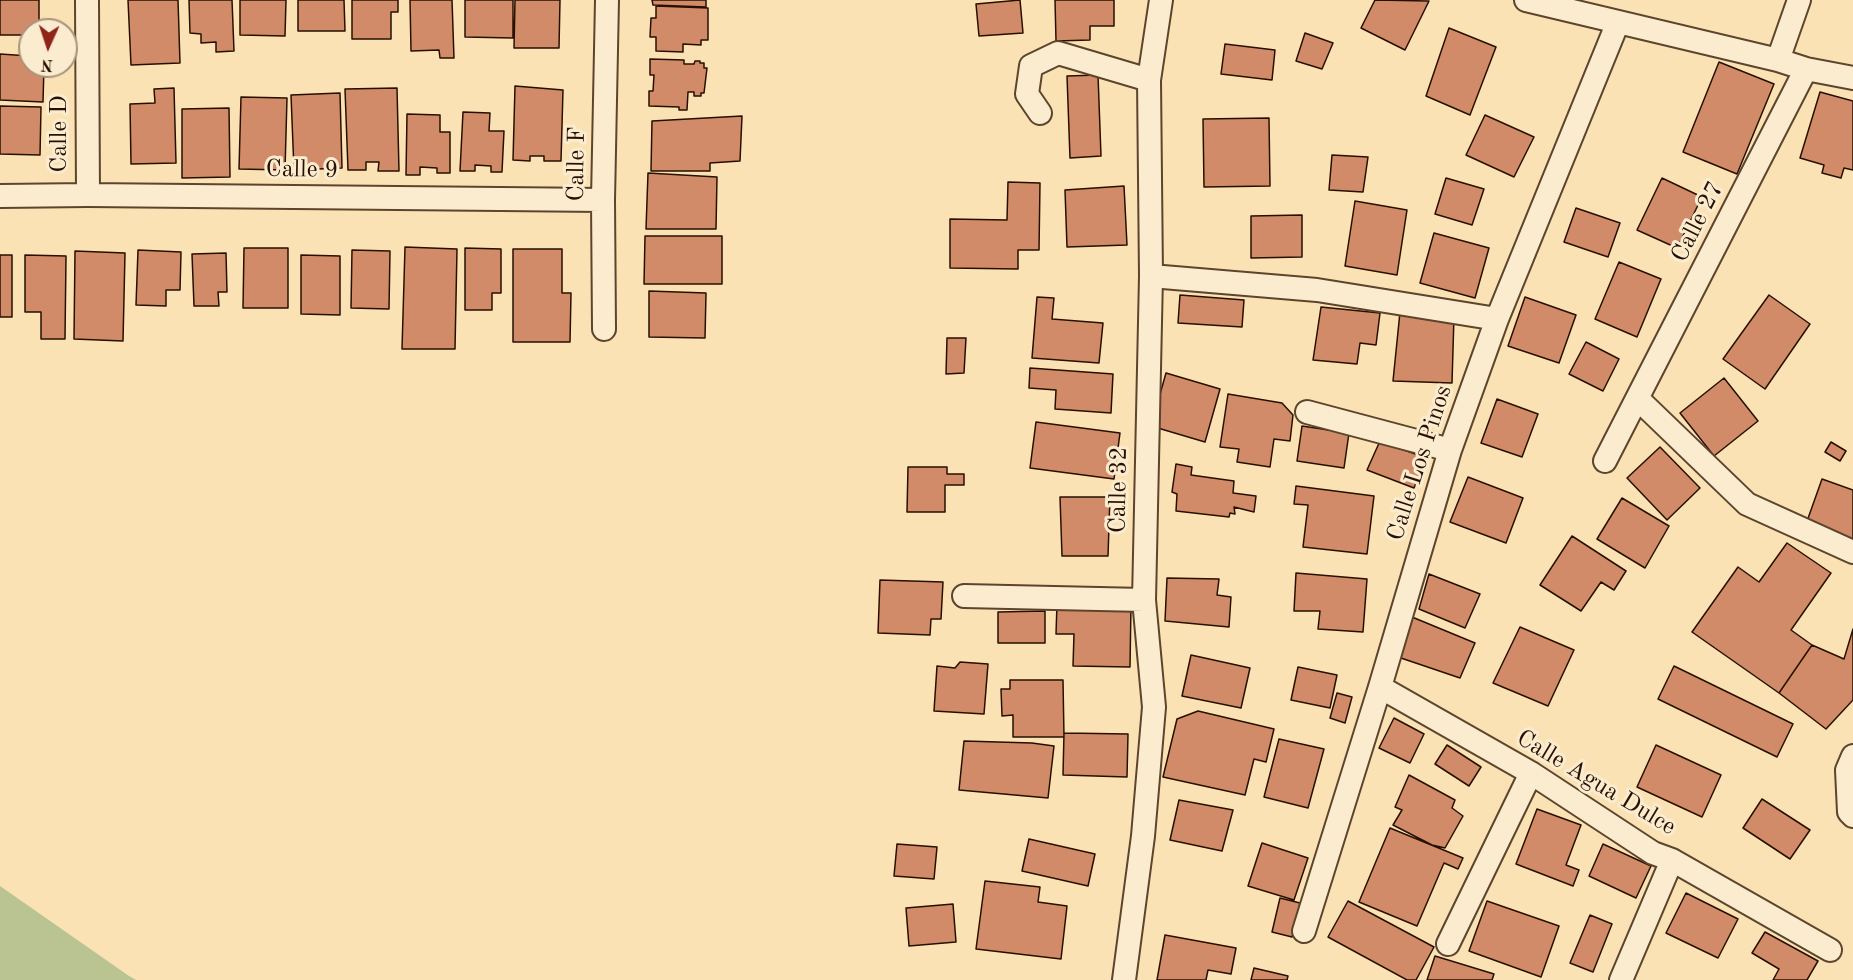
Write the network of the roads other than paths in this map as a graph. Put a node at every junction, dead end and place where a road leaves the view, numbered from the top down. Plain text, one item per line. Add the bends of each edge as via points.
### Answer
1 (87, 0) edge
2 (607, 0) edge
3 (1161, 0) edge
4 (1526, 0) edge
5 (1799, 0) edge
6 (1618, 22) junction
7 (1778, 60) junction
8 (1806, 69) junction
9 (1853, 78) edge
10 (1149, 80) junction
11 (1040, 113) dead end
12 (88, 195) junction
13 (0, 196) edge
14 (603, 200) junction
15 (1151, 276) junction
16 (1497, 319) junction
17 (604, 329) dead end
18 (1638, 399) junction
19 (1307, 412) dead end
20 (1450, 450) junction
21 (1605, 461) dead end
22 (1853, 552) edge
23 (964, 596) dead end
24 (1144, 600) junction
25 (1380, 687) junction
26 (1853, 756) edge
27 (1531, 773) junction
28 (1853, 816) edge
29 (1672, 861) junction
30 (1304, 931) dead end
31 (1448, 944) dead end
32 (1830, 950) dead end
33 (1124, 980) edge
34 (1621, 980) edge

1 - 12 street, Calle D
2 - 14 street, Calle F
3 - 10 street, Calle 32
4 - 6 street
5 - 7 street
6 - 7 street
6 - 16 street, Calle Los Pinos
7 - 8 street
8 - 9 street
8 - 18 street, Calle 27
10 - 11 street via 1058,53 1031,66 1027,94
10 - 15 street, Calle 32
12 - 13 street, Calle 9
12 - 14 street, Calle 9
14 - 17 street, Calle F
15 - 16 street via 1317,291
15 - 24 street, Calle 32
16 - 20 street, Calle Los Pinos
18 - 21 street, Calle 27
18 - 22 street via 1747,504
19 - 20 street
20 - 25 street, Calle Los Pinos
23 - 24 street
24 - 33 street, Calle 32 via 1154,707 1143,836
25 - 27 street, Calle Agua Dulce
25 - 30 street, Calle Los Pinos
26 - 28 street via 1847,770 1849,812
27 - 29 street, Calle Agua Dulce via 1653,853
27 - 31 street
29 - 32 street
29 - 34 street, Calle Agua Dulce

